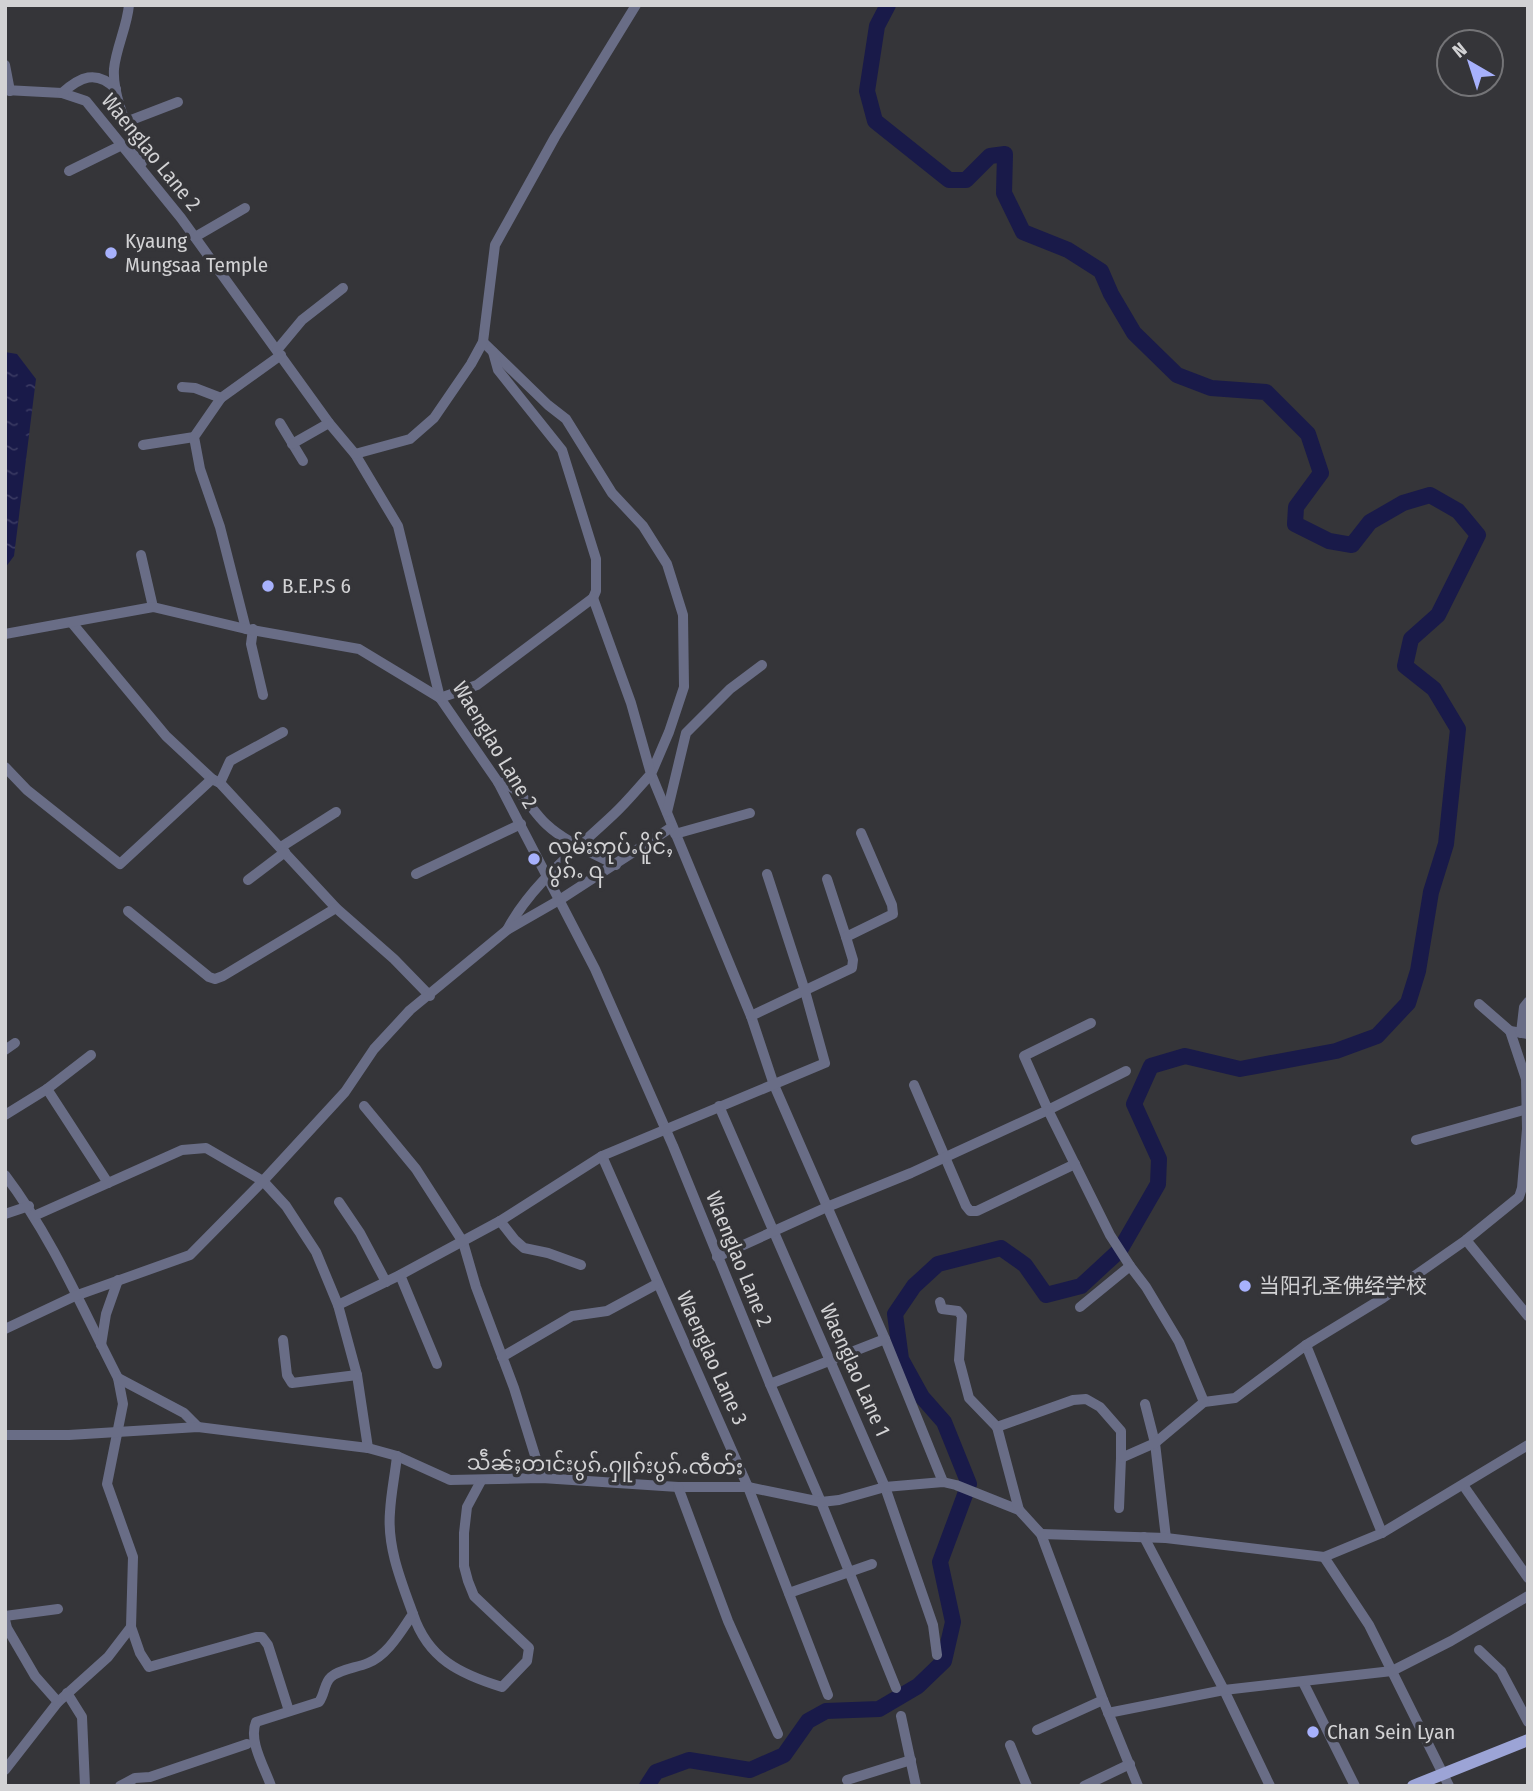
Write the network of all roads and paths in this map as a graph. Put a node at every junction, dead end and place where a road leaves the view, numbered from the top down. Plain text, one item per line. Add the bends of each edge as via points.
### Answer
1 (129, 5) edge
2 (636, 5) edge
3 (5, 65) edge
4 (116, 89) junction
5 (8, 90) edge
6 (62, 93) junction
7 (178, 102) dead end
8 (126, 122) junction
9 (122, 145) junction
10 (69, 171) dead end
11 (146, 174) junction
12 (246, 208) dead end
13 (195, 237) junction
14 (343, 288) dead end
15 (488, 345) junction
16 (279, 352) junction
17 (182, 387) dead end
18 (221, 398) junction
19 (280, 423) dead end
20 (329, 423) junction
21 (194, 437) junction
22 (292, 444) junction
23 (143, 445) dead end
24 (355, 454) junction
25 (303, 461) dead end
26 (141, 555) dead end
27 (593, 598) junction
28 (153, 607) junction
29 (72, 623) junction
30 (250, 629) junction
31 (5, 634) edge
32 (762, 665) dead end
33 (263, 695) dead end
34 (440, 698) junction
35 (283, 732) dead end
36 (5, 767) edge
37 (651, 774) junction
38 (216, 781) junction
39 (498, 782) junction
40 (336, 812) dead end
41 (667, 813) junction
42 (750, 813) dead end
43 (521, 824) junction
44 (673, 831) junction
45 (860, 833) dead end
46 (578, 846) junction
47 (283, 850) junction
48 (616, 865) junction
49 (416, 874) dead end
50 (767, 874) dead end
51 (548, 875) junction
52 (827, 879) dead end
53 (248, 880) dead end
54 (561, 899) junction
55 (337, 908) junction
56 (128, 911) dead end
57 (507, 930) junction
58 (846, 937) junction
59 (806, 991) junction
60 (430, 996) junction
61 (1528, 1002) edge
62 (1479, 1004) dead end
63 (751, 1016) junction
64 (1091, 1023) dead end
65 (1510, 1031) junction
66 (1525, 1033) edge
67 (15, 1043) dead end
68 (5, 1050) edge
69 (91, 1055) dead end
70 (1126, 1071) dead end
71 (1527, 1077) edge
72 (774, 1085) junction
73 (914, 1085) dead end
74 (47, 1089) junction
75 (364, 1106) dead end
76 (719, 1106) junction
77 (1527, 1109) edge
78 (1048, 1110) junction
79 (5, 1115) edge
80 (666, 1129) junction
81 (1416, 1140) dead end
82 (602, 1156) junction
83 (946, 1157) junction
84 (1075, 1164) junction
85 (5, 1175) edge
86 (263, 1181) junction
87 (108, 1183) junction
88 (339, 1202) dead end
89 (29, 1206) junction
90 (827, 1207) junction
91 (5, 1214) edge
92 (34, 1216) junction
93 (500, 1221) junction
94 (774, 1232) junction
95 (1466, 1240) junction
96 (463, 1242) junction
97 (717, 1257) junction
98 (581, 1265) dead end
99 (1129, 1266) junction
100 (400, 1275) junction
101 (118, 1280) junction
102 (386, 1282) junction
103 (657, 1284) junction
104 (75, 1296) junction
105 (940, 1302) dead end
106 (338, 1305) junction
107 (1080, 1307) dead end
108 (1528, 1316) edge
109 (5, 1329) edge
110 (885, 1339) junction
111 (283, 1340) dead end
112 (101, 1345) junction
113 (1306, 1345) junction
114 (502, 1357) junction
115 (830, 1361) junction
116 (437, 1364) dead end
117 (357, 1376) junction
118 (118, 1378) junction
119 (770, 1384) junction
120 (1204, 1402) junction
121 (1145, 1404) dead end
122 (198, 1427) junction
123 (997, 1427) junction
124 (116, 1433) junction
125 (5, 1435) edge
126 (1155, 1443) junction
127 (1528, 1445) edge
128 (368, 1448) junction
129 (397, 1456) junction
130 (1121, 1458) junction
131 (542, 1478) junction
132 (481, 1481) junction
133 (943, 1482) junction
134 (1463, 1485) junction
135 (748, 1487) junction
136 (885, 1487) junction
137 (678, 1488) junction
138 (821, 1502) junction
139 (1119, 1508) dead end
140 (1018, 1510) junction
141 (1382, 1533) junction
142 (1041, 1534) junction
143 (1144, 1537) junction
144 (1166, 1538) junction
145 (1324, 1557) junction
146 (872, 1564) dead end
147 (849, 1573) junction
148 (1528, 1578) edge
149 (789, 1593) junction
150 (1528, 1597) edge
151 (58, 1609) dead end
152 (413, 1614) junction
153 (5, 1618) edge
154 (131, 1627) junction
155 (1479, 1650) dead end
156 (937, 1655) dead end
157 (1392, 1671) junction
158 (1303, 1682) junction
159 (895, 1688) dead end
160 (1224, 1690) junction
161 (67, 1693) junction
162 (828, 1695) dead end
163 (1103, 1700) junction
164 (58, 1702) junction
165 (289, 1711) junction
166 (1108, 1713) junction
167 (901, 1716) dead end
168 (1528, 1722) edge
169 (1037, 1730) dead end
170 (778, 1734) dead end
171 (1528, 1740) edge
172 (247, 1744) dead end
173 (1010, 1745) dead end
174 (911, 1760) junction
175 (1130, 1763) junction
176 (5, 1770) edge
177 (847, 1780) dead end
178 (1446, 1780) edge
179 (85, 1786) edge
180 (120, 1786) edge
181 (271, 1786) edge
182 (916, 1786) edge
183 (1027, 1786) edge
184 (1084, 1786) edge
185 (1138, 1786) edge
186 (1270, 1786) edge
187 (1356, 1786) edge
188 (1413, 1786) edge

1 - 4 street via 114,69
2 - 15 street via 495,245
3 - 5 street
4 - 6 street via 96,77 78,79
4 - 8 street
5 - 6 street, Waenglao Lane 2
6 - 9 street, Waenglao Lane 2 via 86,102
7 - 8 street
8 - 11 street
9 - 10 street
9 - 11 street, Waenglao Lane 2
11 - 13 street, Waenglao Lane 2
12 - 13 street
13 - 16 street, Waenglao Lane 2
14 - 16 street via 302,320
15 - 24 street via 434,418 410,439
15 - 27 street via 498,370 562,450 596,559
15 - 37 street via 566,419 612,493 643,526 667,564 683,615 684,687
16 - 18 street
16 - 20 street, Waenglao Lane 2
17 - 18 street
18 - 21 street
19 - 22 street
20 - 22 street
20 - 24 street, Waenglao Lane 2
21 - 23 street
21 - 30 street
22 - 25 street
24 - 34 street, Waenglao Lane 2 via 398,526
26 - 28 street
27 - 34 street via 477,685
27 - 37 street
28 - 29 street
28 - 30 street
29 - 31 street
29 - 38 street via 166,736
30 - 33 street
30 - 34 street via 359,649
32 - 41 street via 686,733
34 - 39 street, Waenglao Lane 2
35 - 38 street via 230,761
36 - 38 street via 120,864
37 - 41 street
37 - 46 street
38 - 47 street
39 - 43 street, Waenglao Lane 2
39 - 46 street via 520,793 547,825
40 - 47 street
41 - 44 street
42 - 44 street
43 - 49 street
43 - 51 street, Waenglao Lane 2
44 - 48 street
44 - 63 street
45 - 58 street via 893,915
46 - 48 street
46 - 51 street
47 - 53 street
47 - 55 street
48 - 54 street
50 - 59 street
51 - 54 street, Waenglao Lane 2
51 - 57 street
52 - 58 street
54 - 57 street
54 - 80 street, Waenglao Lane 2
55 - 56 street via 215,979
55 - 60 street
57 - 60 street
58 - 59 street via 852,968
59 - 63 street
59 - 72 street via 825,1063
60 - 86 street via 410,1010 374,1049 345,1092
61 - 66 street
62 - 65 street
63 - 72 street
64 - 78 street via 1024,1056
65 - 66 street
65 - 71 street
67 - 68 street
69 - 74 street
70 - 78 street
71 - 77 street
72 - 76 street
72 - 90 street
73 - 83 street
74 - 79 street
74 - 87 street
75 - 96 street via 415,1169
76 - 80 street
76 - 94 street, Waenglao Lane 1
77 - 81 street
77 - 95 street via 1518,1198
78 - 83 street
78 - 84 street
80 - 82 street
80 - 97 street, Waenglao Lane 2
82 - 93 street
82 - 103 street, Waenglao Lane 3
83 - 84 street via 970,1211
83 - 90 street
84 - 99 street
85 - 89 street
86 - 87 street via 206,1148 195,1147
86 - 101 street via 190,1255
86 - 106 street via 316,1252
87 - 92 street
88 - 102 street
89 - 91 street
89 - 92 street
90 - 94 street
90 - 110 street
92 - 104 street
93 - 96 street
93 - 98 street via 524,1248
94 - 97 street
94 - 115 street, Waenglao Lane 1
95 - 108 street
95 - 113 street
96 - 100 street
96 - 114 street
97 - 119 street, Waenglao Lane 2
99 - 107 street
99 - 120 street via 1179,1342
100 - 102 street
100 - 116 street
101 - 104 street
101 - 112 street
102 - 106 street
103 - 114 street via 607,1311 572,1316
103 - 135 street, Waenglao Lane 3
104 - 109 street
104 - 112 street
105 - 123 street via 942,1309 962,1316 959,1360 970,1398
106 - 117 street
110 - 115 street
110 - 133 street
111 - 117 street via 292,1383
112 - 118 street
113 - 120 street via 1235,1398
113 - 141 street
114 - 131 street
115 - 119 street
115 - 136 street, Waenglao Lane 1
117 - 128 street
118 - 122 street via 184,1413
118 - 124 street via 123,1404
119 - 138 street, Waenglao Lane 2
120 - 126 street
121 - 126 street
122 - 124 street, သဵၼ်ႈတၢင်းပွၵ်ႉႁူၵ်းပွၵ်ႉၸဵတ်း
122 - 128 street, သဵၼ်ႈတၢင်းပွၵ်ႉႁူၵ်းပွၵ်ႉၸဵတ်း
123 - 130 street via 1073,1399 1086,1399 1100,1407 1121,1432
123 - 140 street
124 - 125 street, သဵၼ်ႈတၢင်းပွၵ်ႉႁူၵ်းပွၵ်ႉၸဵတ်း
124 - 154 street via 107,1484 133,1557
126 - 130 street
126 - 144 street
127 - 134 street
128 - 129 street, သဵၼ်ႈတၢင်းပွၵ်ႉႁူၵ်းပွၵ်ႉၸဵတ်း
129 - 132 street, သဵၼ်ႈတၢင်းပွၵ်ႉႁူၵ်းပွၵ်ႉၸဵတ်း via 450,1480
129 - 152 street via 389,1514 391,1540
130 - 139 street
131 - 132 street, သဵၼ်ႈတၢင်းပွၵ်ႉႁူၵ်းပွၵ်ႉၸဵတ်း
131 - 137 street, သဵၼ်ႈတၢင်းပွၵ်ႉႁူၵ်းပွၵ်ႉၸဵတ်း
132 - 152 street via 469,1502 464,1566 474,1596 529,1648 527,1661 502,1687 471,1678 430,1647
133 - 136 street, သဵၼ်ႈတၢင်းပွၵ်ႉႁူၵ်းပွၵ်ႉၸဵတ်း
133 - 140 street, သဵၼ်ႈတၢင်းပွၵ်ႉႁူၵ်းပွၵ်ႉၸဵတ်း
134 - 141 street
134 - 148 street
135 - 137 street, သဵၼ်ႈတၢင်းပွၵ်ႉႁူၵ်းပွၵ်ႉၸဵတ်း
135 - 138 street, သဵၼ်ႈတၢင်းပွၵ်ႉႁူၵ်းပွၵ်ႉၸဵတ်း
135 - 149 street, Waenglao Lane 3
136 - 138 street, သဵၼ်ႈတၢင်းပွၵ်ႉႁူၵ်းပွၵ်ႉၸဵတ်း
136 - 156 street, Waenglao Lane 1 via 933,1625
137 - 170 street via 728,1622
138 - 147 street, Waenglao Lane 2
140 - 142 street
141 - 145 street
142 - 143 street
142 - 163 street
143 - 144 street
143 - 160 street
144 - 145 street
145 - 157 street via 1369,1625
146 - 147 street
147 - 149 street
147 - 159 street, Waenglao Lane 2
149 - 162 street, Waenglao Lane 3
150 - 157 street
151 - 153 street
152 - 165 street via 371,1662 332,1675 320,1702
153 - 164 street via 35,1676
154 - 161 street via 108,1657
154 - 165 street via 149,1667 262,1637
155 - 168 street via 1502,1671
157 - 158 street
157 - 178 street
158 - 160 street
158 - 187 street
160 - 166 street
160 - 186 street
161 - 164 street
161 - 179 street via 82,1717
163 - 166 street
163 - 169 street
164 - 176 street
165 - 181 street via 261,1719 254,1727
166 - 175 street
167 - 174 street
171 - 178 main road
172 - 180 street
173 - 183 street
174 - 177 street
174 - 182 street
175 - 184 street
175 - 185 street
178 - 188 main road

